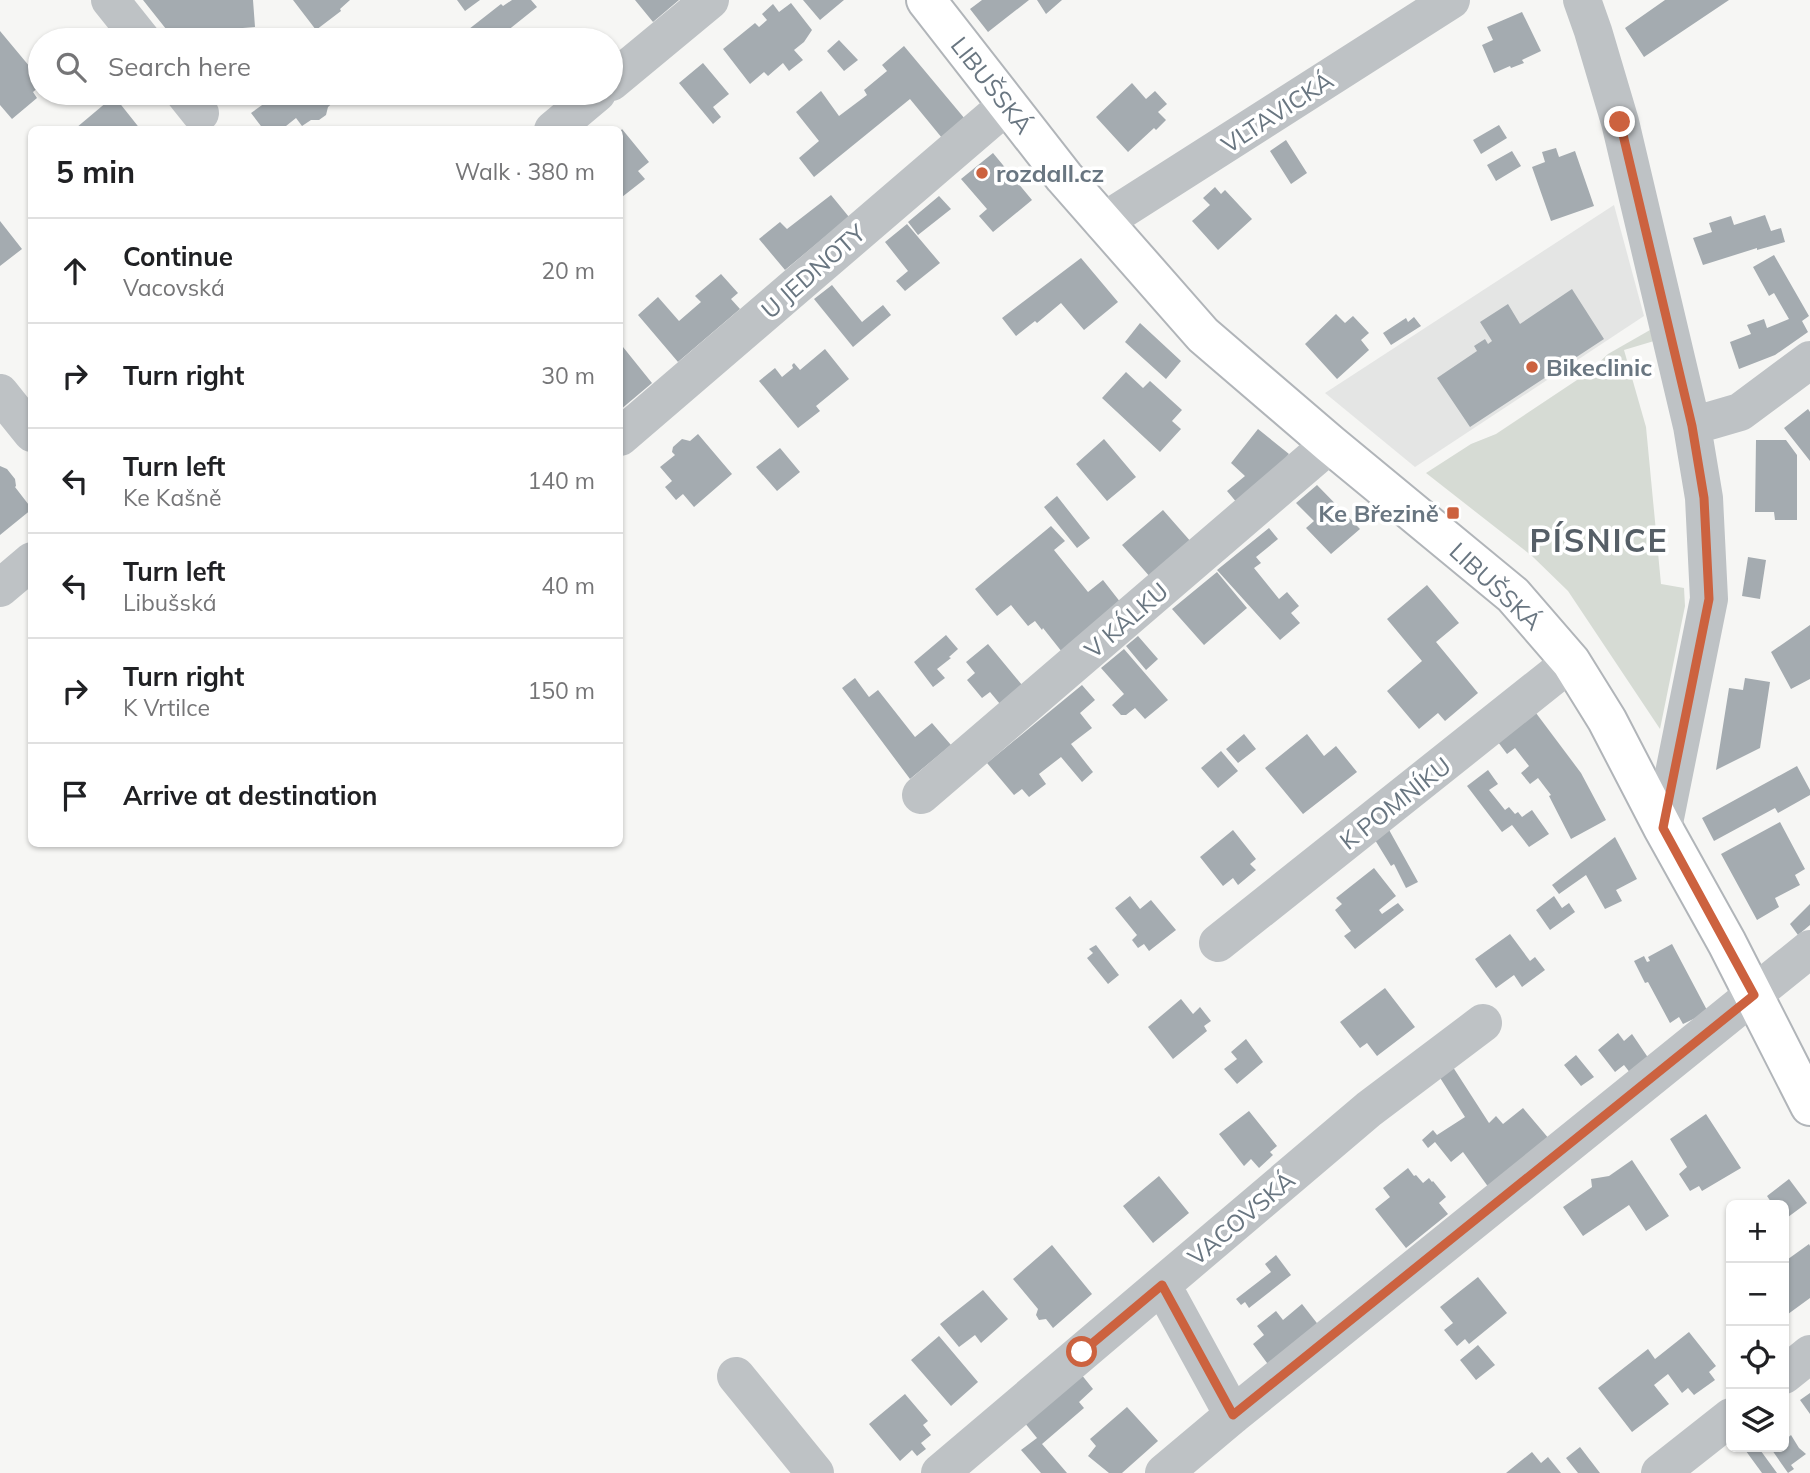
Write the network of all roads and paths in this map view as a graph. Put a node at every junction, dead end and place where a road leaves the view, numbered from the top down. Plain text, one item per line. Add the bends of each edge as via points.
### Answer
1 (110, 0) edge
2 (710, 0) edge
3 (926, 0) edge
4 (1451, 0) edge
5 (1583, 0) edge
6 (132, 28) edge
7 (623, 72) edge
8 (583, 105) edge
9 (1007, 105) junction
10 (558, 126) edge
11 (1103, 222) junction
12 (1810, 360) edge
13 (0, 393) edge
14 (1692, 426) junction
15 (28, 428) edge
16 (623, 434) edge
17 (1330, 444) junction
18 (28, 564) edge
19 (0, 588) edge
20 (1571, 662) junction
21 (921, 795) dead end
22 (1663, 828) junction
23 (1218, 943) dead end
24 (1810, 949) edge
25 (1754, 995) junction
26 (1483, 1023) dead end
27 (1810, 1106) edge
28 (1162, 1285) junction
29 (1810, 1354) edge
30 (1789, 1371) edge
31 (736, 1376) dead end
32 (1233, 1415) junction
33 (1726, 1421) edge
34 (816, 1473) edge
35 (940, 1473) edge
36 (1164, 1473) edge
37 (1660, 1473) edge

1 - 6 street
2 - 7 street
3 - 9 street, LIBUŠSKÁ
4 - 11 street, VLTAVICKÁ
5 - 14 street via 1620,122
8 - 10 street
9 - 11 street, LIBUŠSKÁ
9 - 16 street, U JEDNOTY
11 - 17 street, LIBUŠSKÁ via 1203,335
12 - 14 street via 1740,412
13 - 15 street
14 - 22 street via 1704,498 1709,599
17 - 20 street, LIBUŠSKÁ via 1513,595
17 - 21 street, V KÁLKU
18 - 19 street
20 - 22 street, LIBUŠSKÁ
20 - 23 street, K POMNÍKU
22 - 25 street, LIBUŠSKÁ
24 - 25 street
25 - 27 street, LIBUŠSKÁ
25 - 32 street
26 - 28 street, VACOVSKÁ via 1369,1109
28 - 32 street
28 - 35 street, VACOVSKÁ
29 - 30 street
31 - 34 street
32 - 36 street
33 - 37 street

